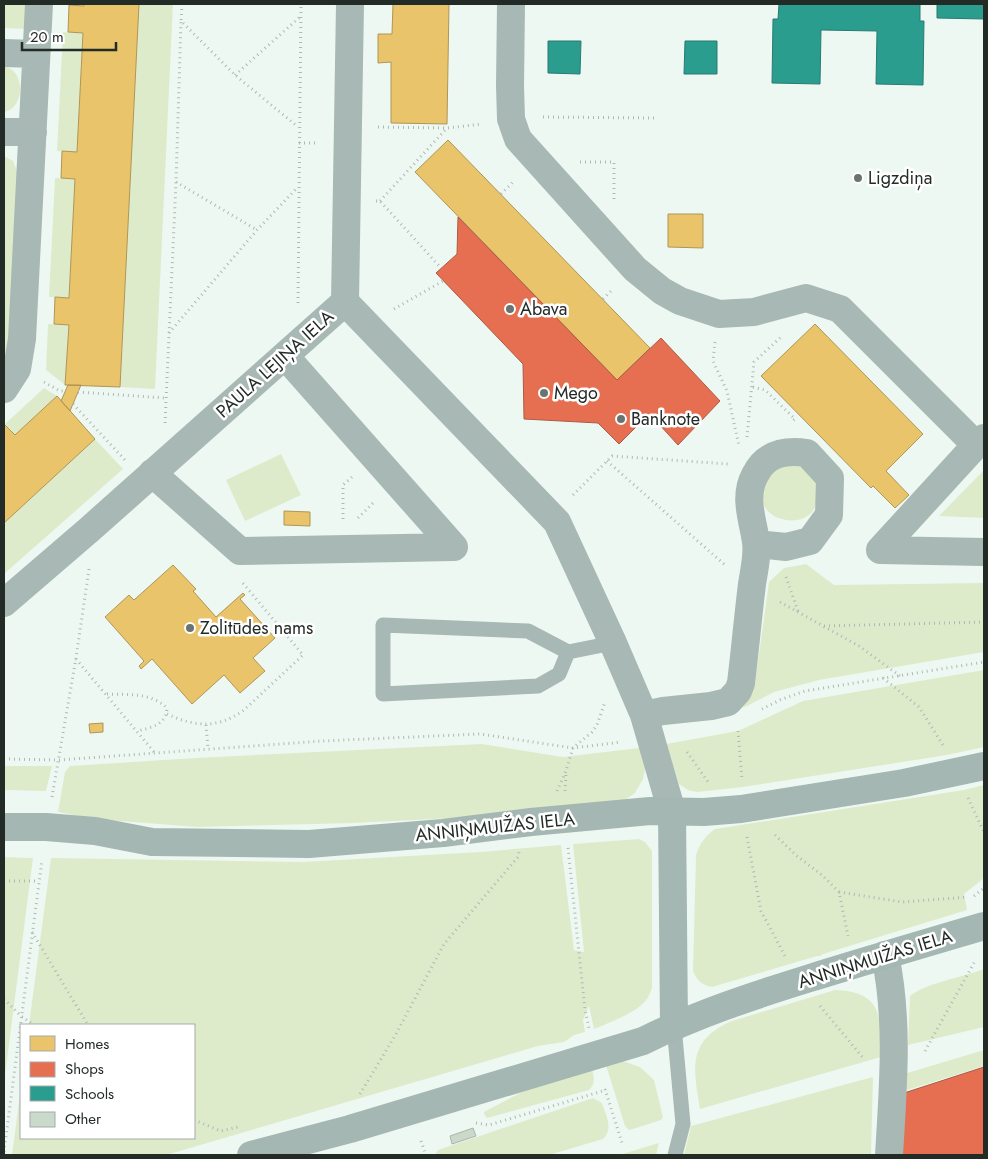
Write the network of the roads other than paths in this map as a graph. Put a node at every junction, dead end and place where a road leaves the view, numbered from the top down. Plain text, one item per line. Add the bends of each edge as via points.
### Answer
1 (39, 4) edge
2 (350, 4) edge
3 (512, 4) edge
4 (4, 53) edge
5 (36, 54) junction
6 (4, 132) edge
7 (33, 132) junction
8 (345, 302) junction
9 (285, 356) junction
10 (4, 389) edge
11 (980, 441) edge
12 (148, 477) junction
13 (757, 544) junction
14 (984, 552) edge
15 (4, 603) edge
16 (568, 652) junction
17 (618, 653) junction
18 (657, 729) junction
19 (984, 766) edge
20 (672, 812) junction
21 (4, 827) edge
22 (984, 926) edge
23 (884, 954) junction
24 (674, 1026) junction
25 (251, 1155) edge
26 (675, 1155) edge
27 (889, 1155) edge

1 - 5 street
2 - 8 street, PAULA LEJIŅA IELA
3 - 11 street via 511,119 518,139 635,269 662,292 719,314 754,312 806,298 840,309
4 - 5 street
5 - 7 street
6 - 7 street
7 - 10 street via 22,339 17,369
8 - 9 street, PAULA LEJIŅA IELA
8 - 17 street via 557,522
9 - 12 street, PAULA LEJIŅA IELA
9 - 12 street via 454,547 344,541 240,551
11 - 14 street via 880,550
12 - 15 street, PAULA LEJIŅA IELA
13 - 13 street via 749,514 749,490 755,475 762,464 776,454 790,451 807,453 830,478 829,515 810,541 786,547
13 - 18 street via 741,683 732,711
16 - 16 lane via 528,631 383,625 383,694 538,686 559,674
16 - 17 lane
17 - 18 street
18 - 20 street
19 - 20 street, ANNIŅMUIŽAS IELA via 904,783 741,809
20 - 21 street, ANNIŅMUIŽAS IELA via 650,811 309,844 152,842 95,831
20 - 24 street
22 - 23 street, ANNIŅMUIŽAS IELA
23 - 24 street, ANNIŅMUIŽAS IELA via 722,1006
23 - 27 street via 891,987 894,1062
24 - 25 street, ANNIŅMUIŽAS IELA via 643,1041 350,1129
24 - 26 lane via 683,1124

